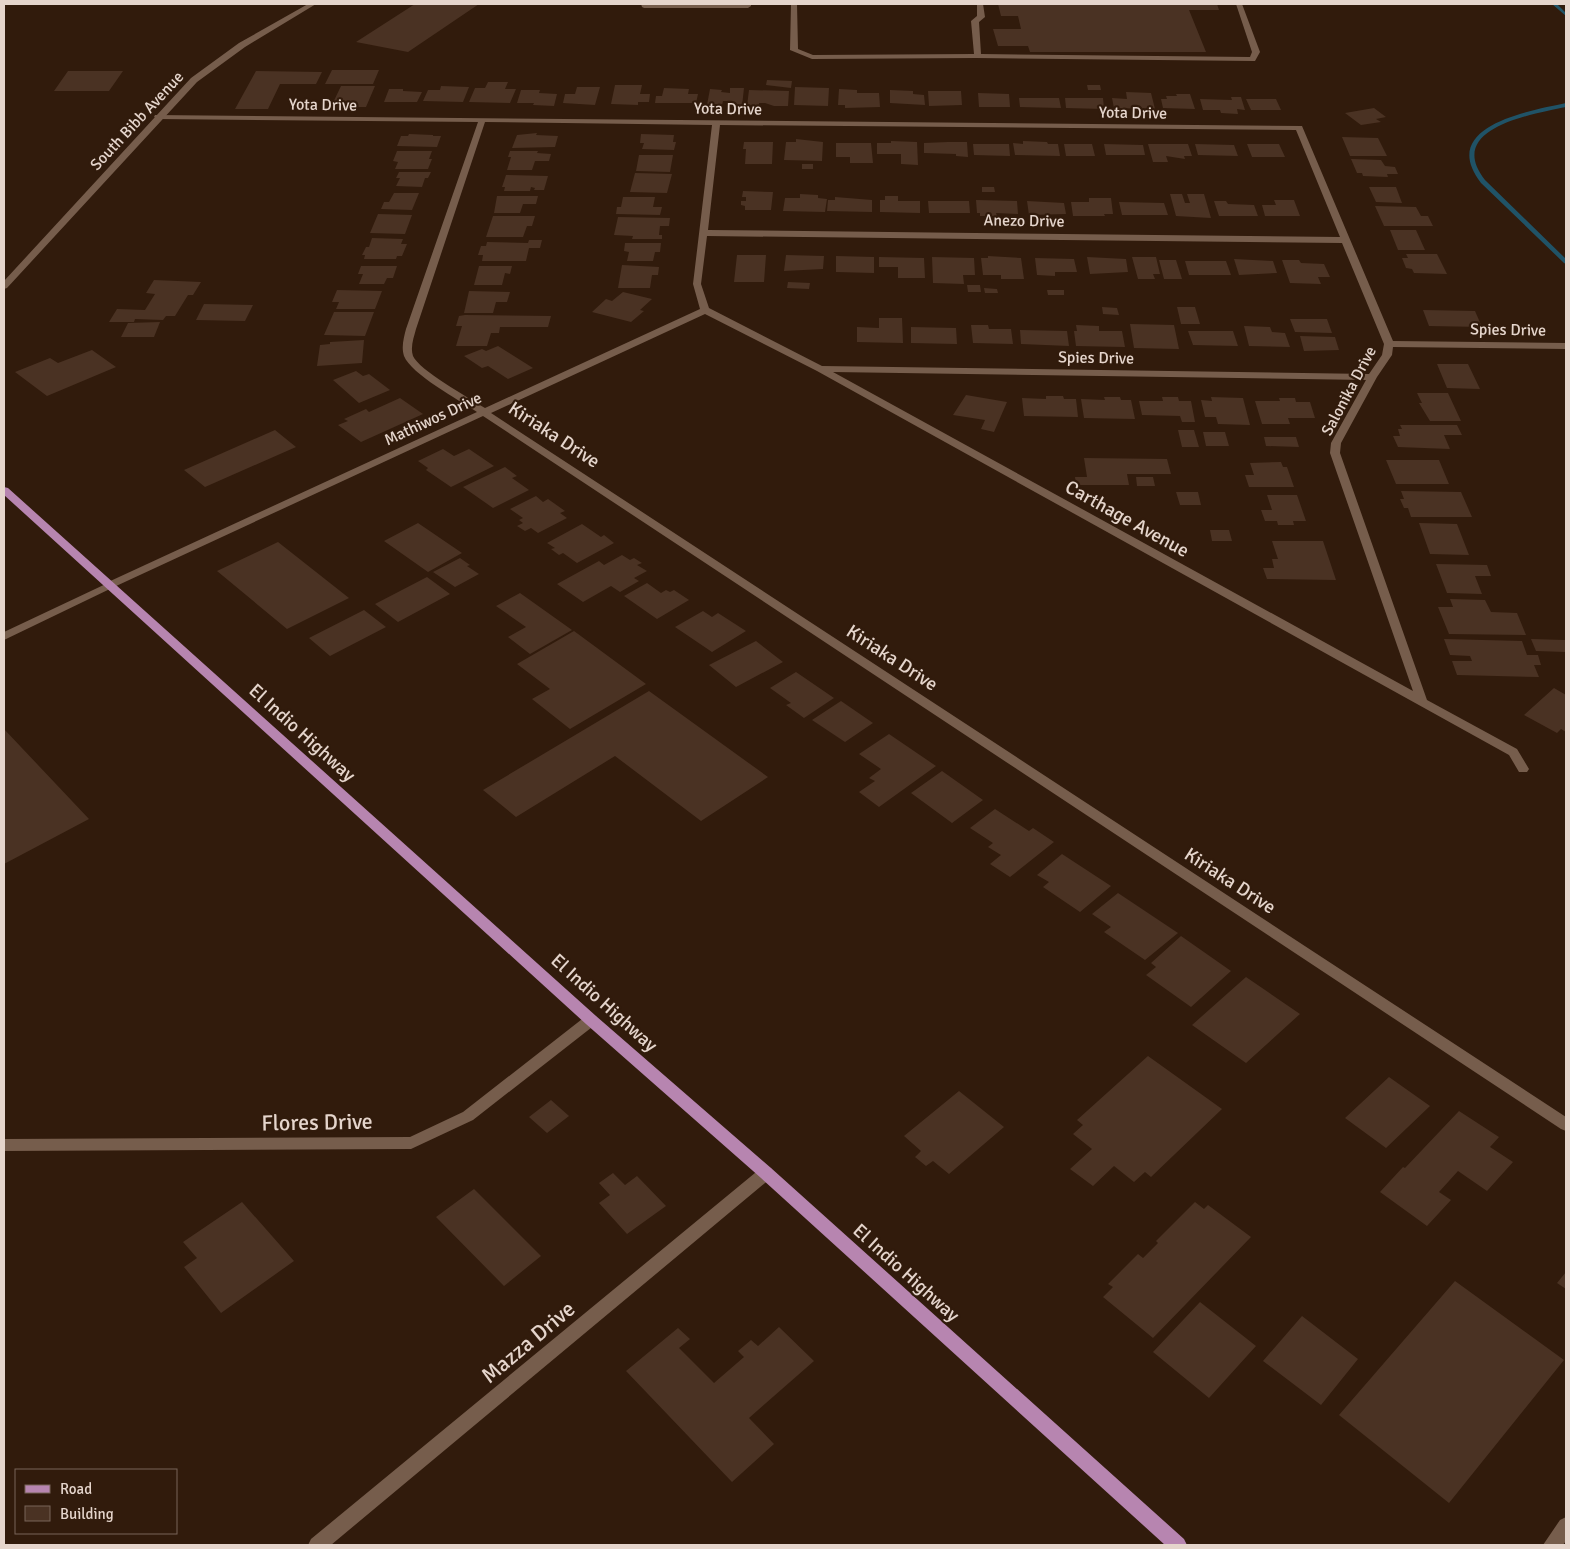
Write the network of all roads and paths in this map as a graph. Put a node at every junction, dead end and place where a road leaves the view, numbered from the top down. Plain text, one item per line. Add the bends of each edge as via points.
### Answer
1 (313, 4) edge
2 (644, 4) edge
3 (748, 4) edge
4 (794, 4) edge
5 (980, 4) edge
6 (1239, 4) edge
7 (975, 56) junction
8 (158, 117) junction
9 (482, 121) junction
10 (716, 123) junction
11 (1299, 128) joint
12 (704, 233) junction
13 (1344, 240) junction
14 (4, 286) edge
15 (705, 310) junction
16 (1389, 344) junction
17 (1566, 346) edge
18 (820, 369) junction
19 (1372, 376) junction
20 (485, 412) junction
21 (4, 490) edge
22 (110, 586) junction
23 (4, 636) edge
24 (1422, 701) junction
25 (1523, 769) dead end
26 (591, 1020) junction
27 (1566, 1125) edge
28 (4, 1145) edge
29 (766, 1173) junction
30 (1566, 1526) edge
31 (317, 1545) edge
32 (1178, 1545) edge
33 (1552, 1545) edge

1 - 8 street, South Bibb Avenue via 215,64 194,80
2 - 3 street
4 - 7 street via 794,50 812,57
5 - 7 street via 981,17 975,22 978,56
6 - 7 street via 1256,52 1252,59
8 - 9 street, Yota Drive
8 - 14 street, South Bibb Avenue
9 - 10 street, Yota Drive
9 - 20 street, Kiriaka Drive via 406,349 409,360 423,372
10 - 11 street, Yota Drive
10 - 12 street
11 - 13 street, Salonika Drive
12 - 13 street, Anezo Drive
12 - 15 street via 697,284
13 - 16 street, Salonika Drive
15 - 18 street, Carthage Avenue
15 - 20 street, Mathiwos Drive
16 - 17 street, Spies Drive
16 - 19 street, Salonika Drive via 1387,355
18 - 19 street, Spies Drive
18 - 24 street, Carthage Avenue
19 - 24 street, Salonika Drive via 1336,443 1335,453
20 - 22 street, Mathiwos Drive
20 - 27 street, Kiriaka Drive
21 - 22 main road, El Indio Highway
22 - 23 street, Mathiwos Drive
22 - 26 main road, El Indio Highway
24 - 25 street, Carthage Avenue via 1513,752
26 - 28 street, Flores Drive via 468,1116 411,1142
26 - 29 main road, El Indio Highway
29 - 31 street, Mazza Drive
29 - 32 main road, El Indio Highway
30 - 33 street

